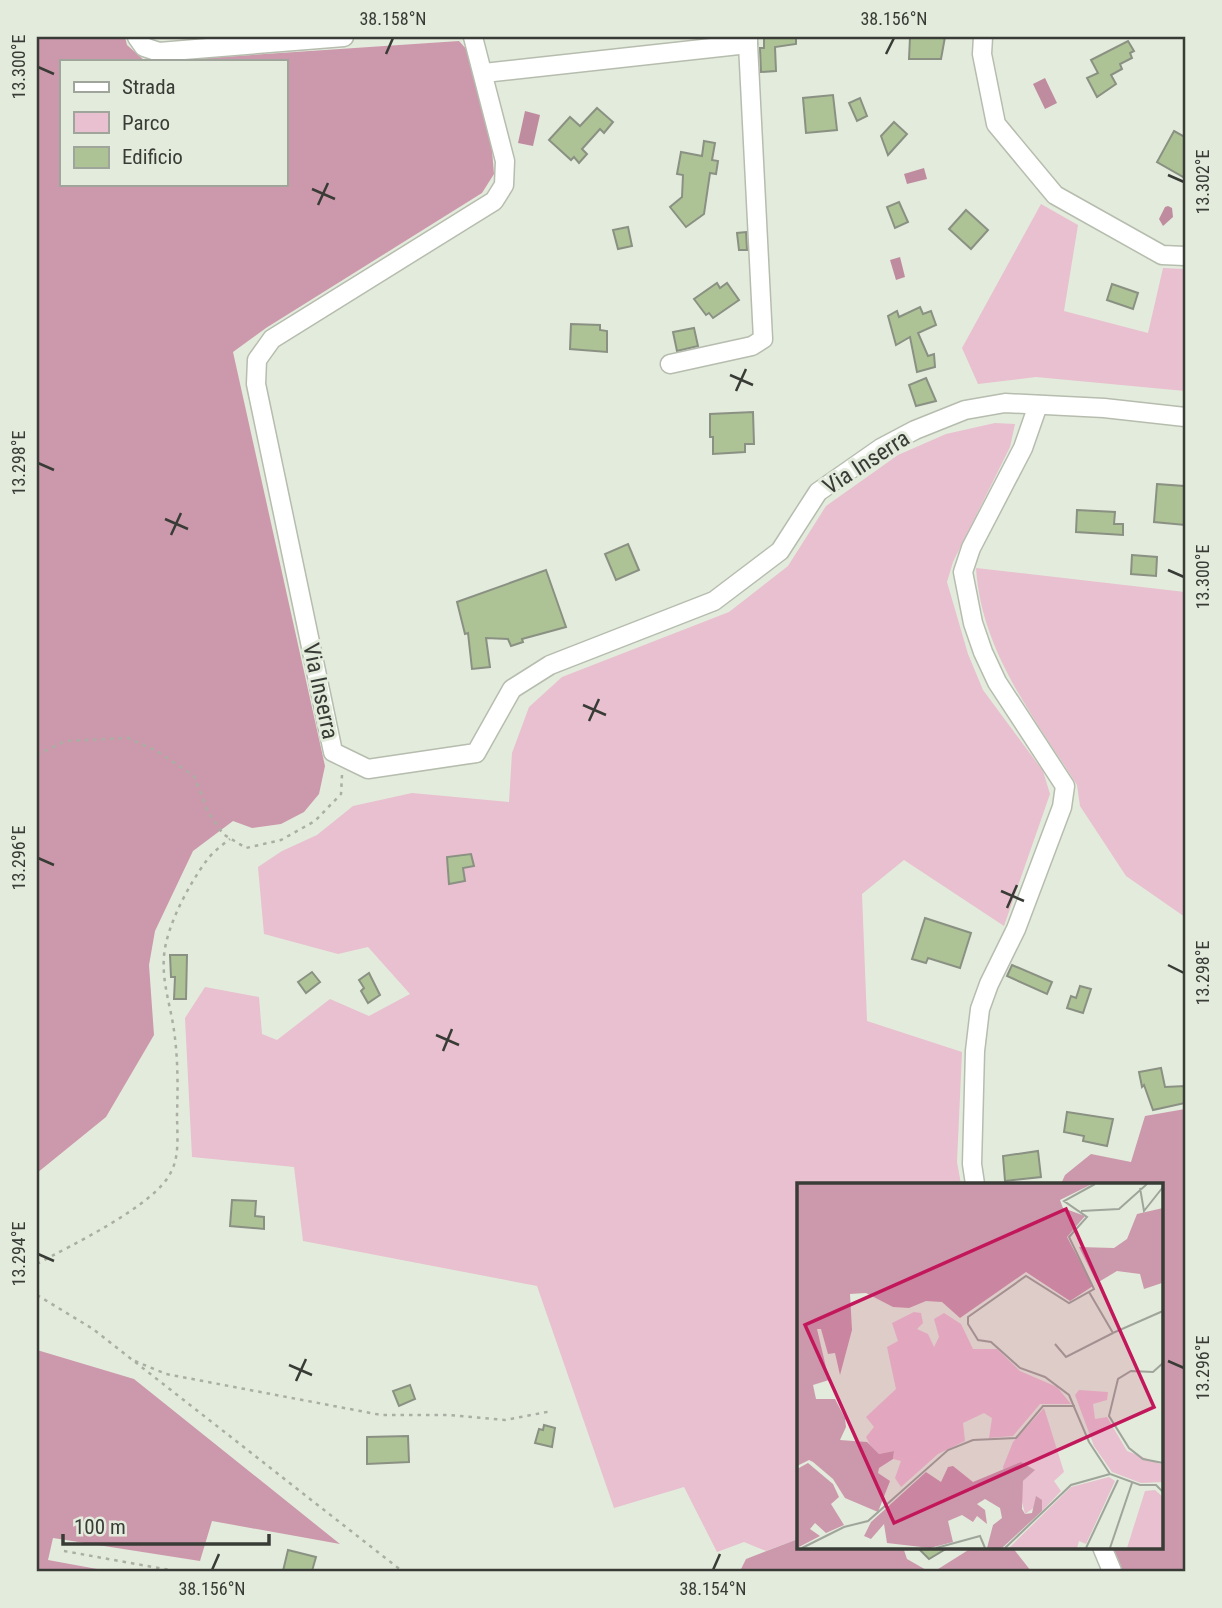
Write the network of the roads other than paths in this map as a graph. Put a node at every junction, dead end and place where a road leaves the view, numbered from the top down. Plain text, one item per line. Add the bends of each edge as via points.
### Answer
1 (137, 37) edge
2 (345, 37) edge
3 (473, 37) edge
4 (983, 37) edge
5 (748, 41) edge
6 (484, 73) junction
7 (1185, 256) edge
8 (670, 364) dead end
9 (1038, 404) junction
10 (1185, 417) edge
11 (975, 1183) edge
12 (1102, 1548) edge
13 (1112, 1571) edge

1 - 2 street via 144,47 159,52
3 - 6 street, Via Inserra
4 - 7 street via 982,54 996,124 1055,195 1162,255
5 - 6 street
5 - 8 street via 762,340
6 - 9 street, Via Inserra via 505,161 504,185 494,201 272,340 257,360 256,384 333,752 368,769 476,753 512,690 550,665 714,601 780,551 818,492 881,449 965,410 1005,403
9 - 10 street, Via Inserra
9 - 11 street via 1023,448 963,572 983,652 1065,786 1062,807 1016,929 980,1009 975,1051
12 - 13 street

